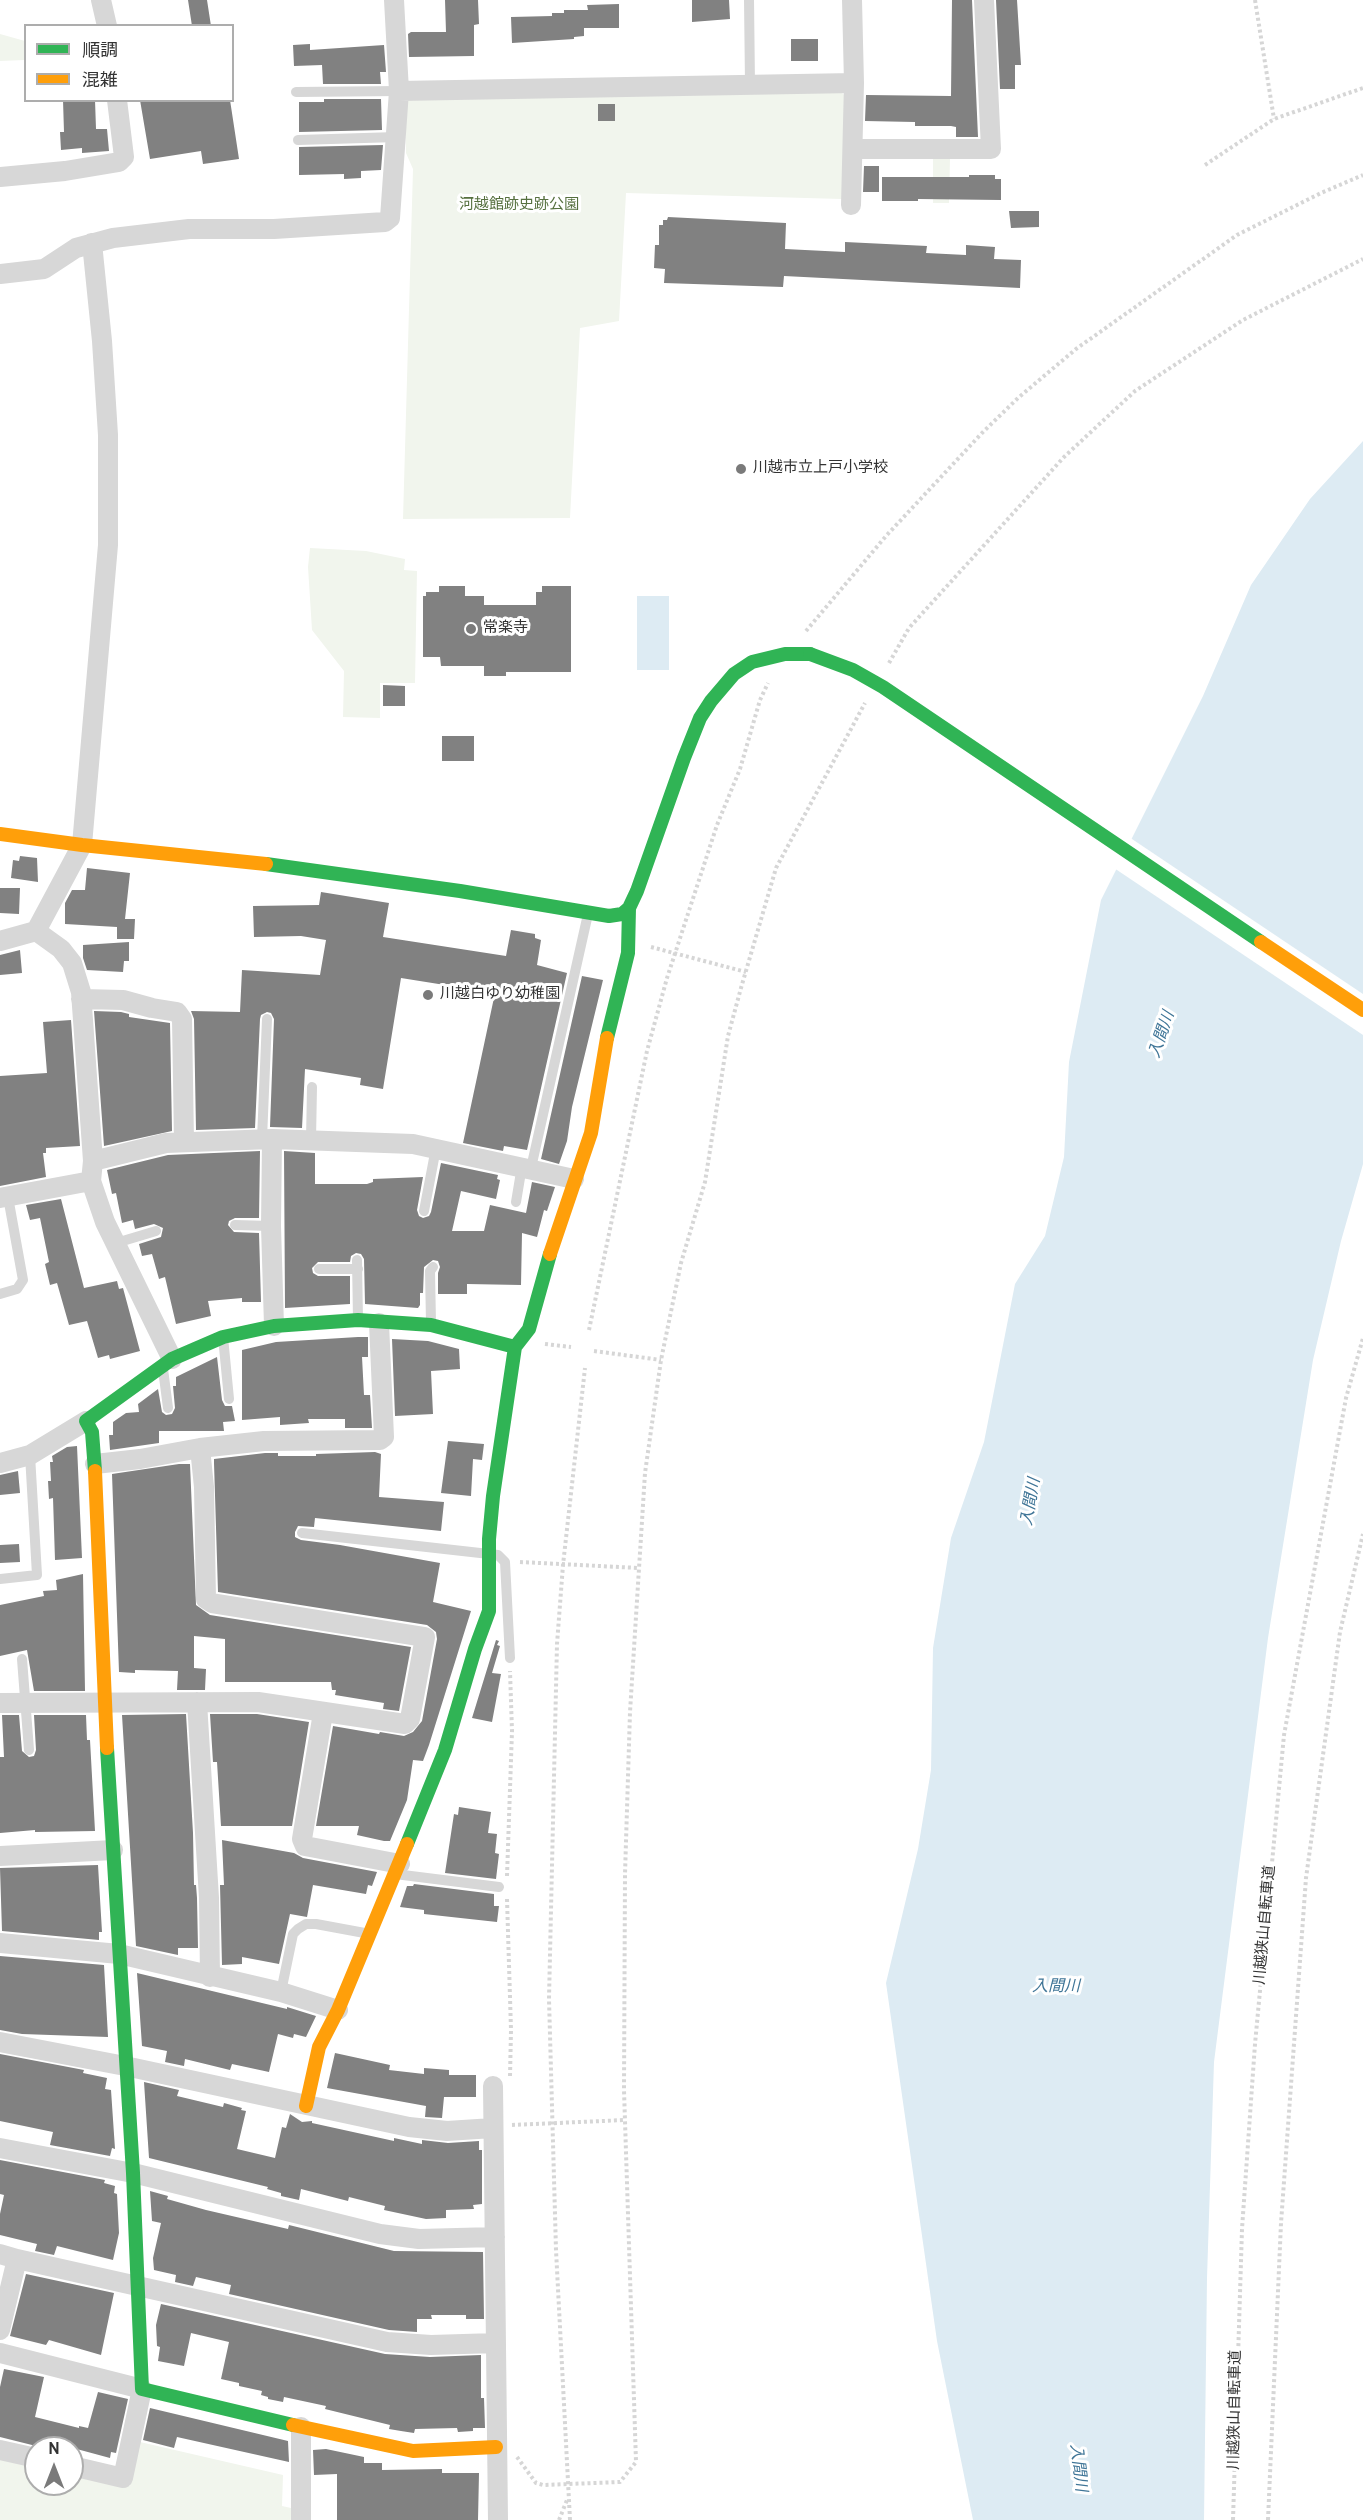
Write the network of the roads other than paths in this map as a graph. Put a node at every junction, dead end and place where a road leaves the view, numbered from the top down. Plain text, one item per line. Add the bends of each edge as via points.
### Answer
1 (101, 0) edge
2 (394, 0) edge
3 (749, 0) edge
4 (852, 0) edge
5 (984, 0) edge
6 (107, 24) edge
7 (854, 83) junction
8 (750, 84) junction
9 (399, 91) junction
10 (296, 92) dead end
11 (117, 102) edge
12 (397, 137) junction
13 (298, 140) dead end
14 (854, 149) junction
15 (0, 177) edge
16 (852, 205) dead end
17 (92, 243) junction
18 (0, 274) edge
19 (0, 834) edge
20 (82, 845) junction
21 (629, 908) junction
22 (588, 914) junction
23 (36, 931) junction
24 (0, 941) edge
25 (81, 999) junction
26 (1363, 1010) edge
27 (267, 1019) dead end
28 (312, 1087) dead end
29 (267, 1139) junction
30 (311, 1140) junction
31 (184, 1142) junction
32 (436, 1148) junction
33 (93, 1161) junction
34 (526, 1167) junction
35 (574, 1179) junction
36 (91, 1181) junction
37 (4, 1198) edge
38 (516, 1202) dead end
39 (424, 1211) dead end
40 (235, 1225) dead end
41 (271, 1226) junction
42 (156, 1231) dead end
43 (116, 1243) junction
44 (433, 1267) dead end
45 (319, 1269) dead end
46 (0, 1294) edge
47 (358, 1320) junction
48 (379, 1323) junction
49 (431, 1325) junction
50 (274, 1326) junction
51 (224, 1337) junction
52 (515, 1347) junction
53 (167, 1362) junction
54 (229, 1399) dead end
55 (168, 1408) dead end
56 (86, 1421) junction
57 (200, 1448) junction
58 (30, 1455) junction
59 (0, 1463) edge
60 (96, 1464) junction
61 (302, 1533) dead end
62 (490, 1553) junction
63 (0, 1579) edge
64 (510, 1658) road end
65 (22, 1659) dead end
66 (104, 1702) junction
67 (197, 1702) junction
68 (0, 1703) edge
69 (27, 1703) junction
70 (323, 1713) junction
71 (29, 1750) dead end
72 (113, 1850) junction
73 (0, 1856) edge
74 (398, 1869) junction
75 (504, 1887) road end
76 (370, 1934) junction
77 (0, 1943) edge
78 (119, 1954) junction
79 (210, 1977) junction
80 (281, 1992) junction
81 (338, 2010) junction
82 (0, 2042) edge
83 (125, 2066) junction
84 (501, 2085) road end
85 (306, 2106) junction
86 (501, 2122) junction
87 (0, 2148) edge
88 (133, 2173) junction
89 (495, 2237) junction
90 (9, 2256) edge
91 (138, 2286) junction
92 (0, 2330) edge
93 (496, 2343) junction
94 (0, 2353) edge
95 (142, 2389) junction
96 (301, 2427) junction
97 (496, 2446) junction
98 (0, 2450) edge
99 (24, 2455) edge
100 (84, 2469) edge
101 (301, 2520) edge
102 (498, 2520) edge

1 - 6 street
2 - 9 street
3 - 8 lane
4 - 7 street
5 - 14 street via 991,149
7 - 8 street
7 - 14 street
8 - 9 street
9 - 10 lane
9 - 12 street
11 - 15 street via 124,157 119,162
12 - 13 lane
12 - 17 street via 390,218 385,222 274,229 189,229
14 - 16 street
17 - 18 street via 76,248 44,269
17 - 20 street via 108,435 108,544
19 - 20 street
20 - 22 street via 247,861 460,891
20 - 23 street
21 - 22 street via 609,916
21 - 26 street, bridge via 684,758 711,701 734,674 752,662 784,654 810,654 853,670 883,687
21 - 35 street via 628,953 609,1025 591,1133
22 - 34 lane
23 - 24 street
23 - 25 street via 61,949 72,963
25 - 31 street via 123,1000 177,1012 182,1019
25 - 33 street
27 - 29 lane
28 - 30 lane
29 - 30 street
29 - 31 street
29 - 41 street
30 - 32 street
31 - 33 street
32 - 34 street
32 - 39 lane
33 - 36 street
34 - 35 street
34 - 38 lane
35 - 52 street via 530,1329
36 - 37 street
36 - 43 street
37 - 46 lane via 23,1280 17,1289
40 - 41 lane
41 - 50 street
42 - 43 lane
43 - 53 street
44 - 49 lane
45 - 47 lane via 357,1265
47 - 48 street
47 - 50 street
48 - 49 street
48 - 57 street via 384,1437 380,1440 264,1441
49 - 52 street
50 - 51 street
51 - 53 street
51 - 54 lane
52 - 62 street via 493,1496
53 - 55 lane
53 - 56 street
56 - 58 street
56 - 60 street via 92,1432
57 - 60 street
57 - 70 street via 206,1599 425,1637 410,1719 405,1724
58 - 59 street
58 - 63 lane via 37,1575
60 - 66 street
61 - 62 lane
62 - 64 lane via 505,1562
62 - 74 street via 489,1611 446,1750
65 - 69 lane
66 - 67 street
66 - 69 street
66 - 72 street
67 - 70 street via 258,1702
67 - 79 street
68 - 69 street
69 - 71 lane
70 - 74 street via 302,1839 305,1846
72 - 73 street
72 - 78 street
74 - 75 lane
74 - 76 street
76 - 80 lane via 316,1924 298,1929 293,1934
76 - 81 street
77 - 78 street
78 - 79 street
78 - 83 street
79 - 80 street
80 - 81 street
81 - 85 street via 319,2047
82 - 83 street
83 - 85 street
83 - 88 street
84 - 86 street
85 - 86 street via 447,2131
86 - 89 street
87 - 88 street
88 - 89 street via 380,2234 419,2239
88 - 91 street
89 - 93 street
90 - 91 street
90 - 92 street
91 - 93 street via 387,2342
91 - 95 street
93 - 97 street
94 - 95 street
95 - 96 street
95 - 100 street via 123,2478
96 - 97 street via 413,2451
96 - 101 street
97 - 102 street
98 - 99 street

